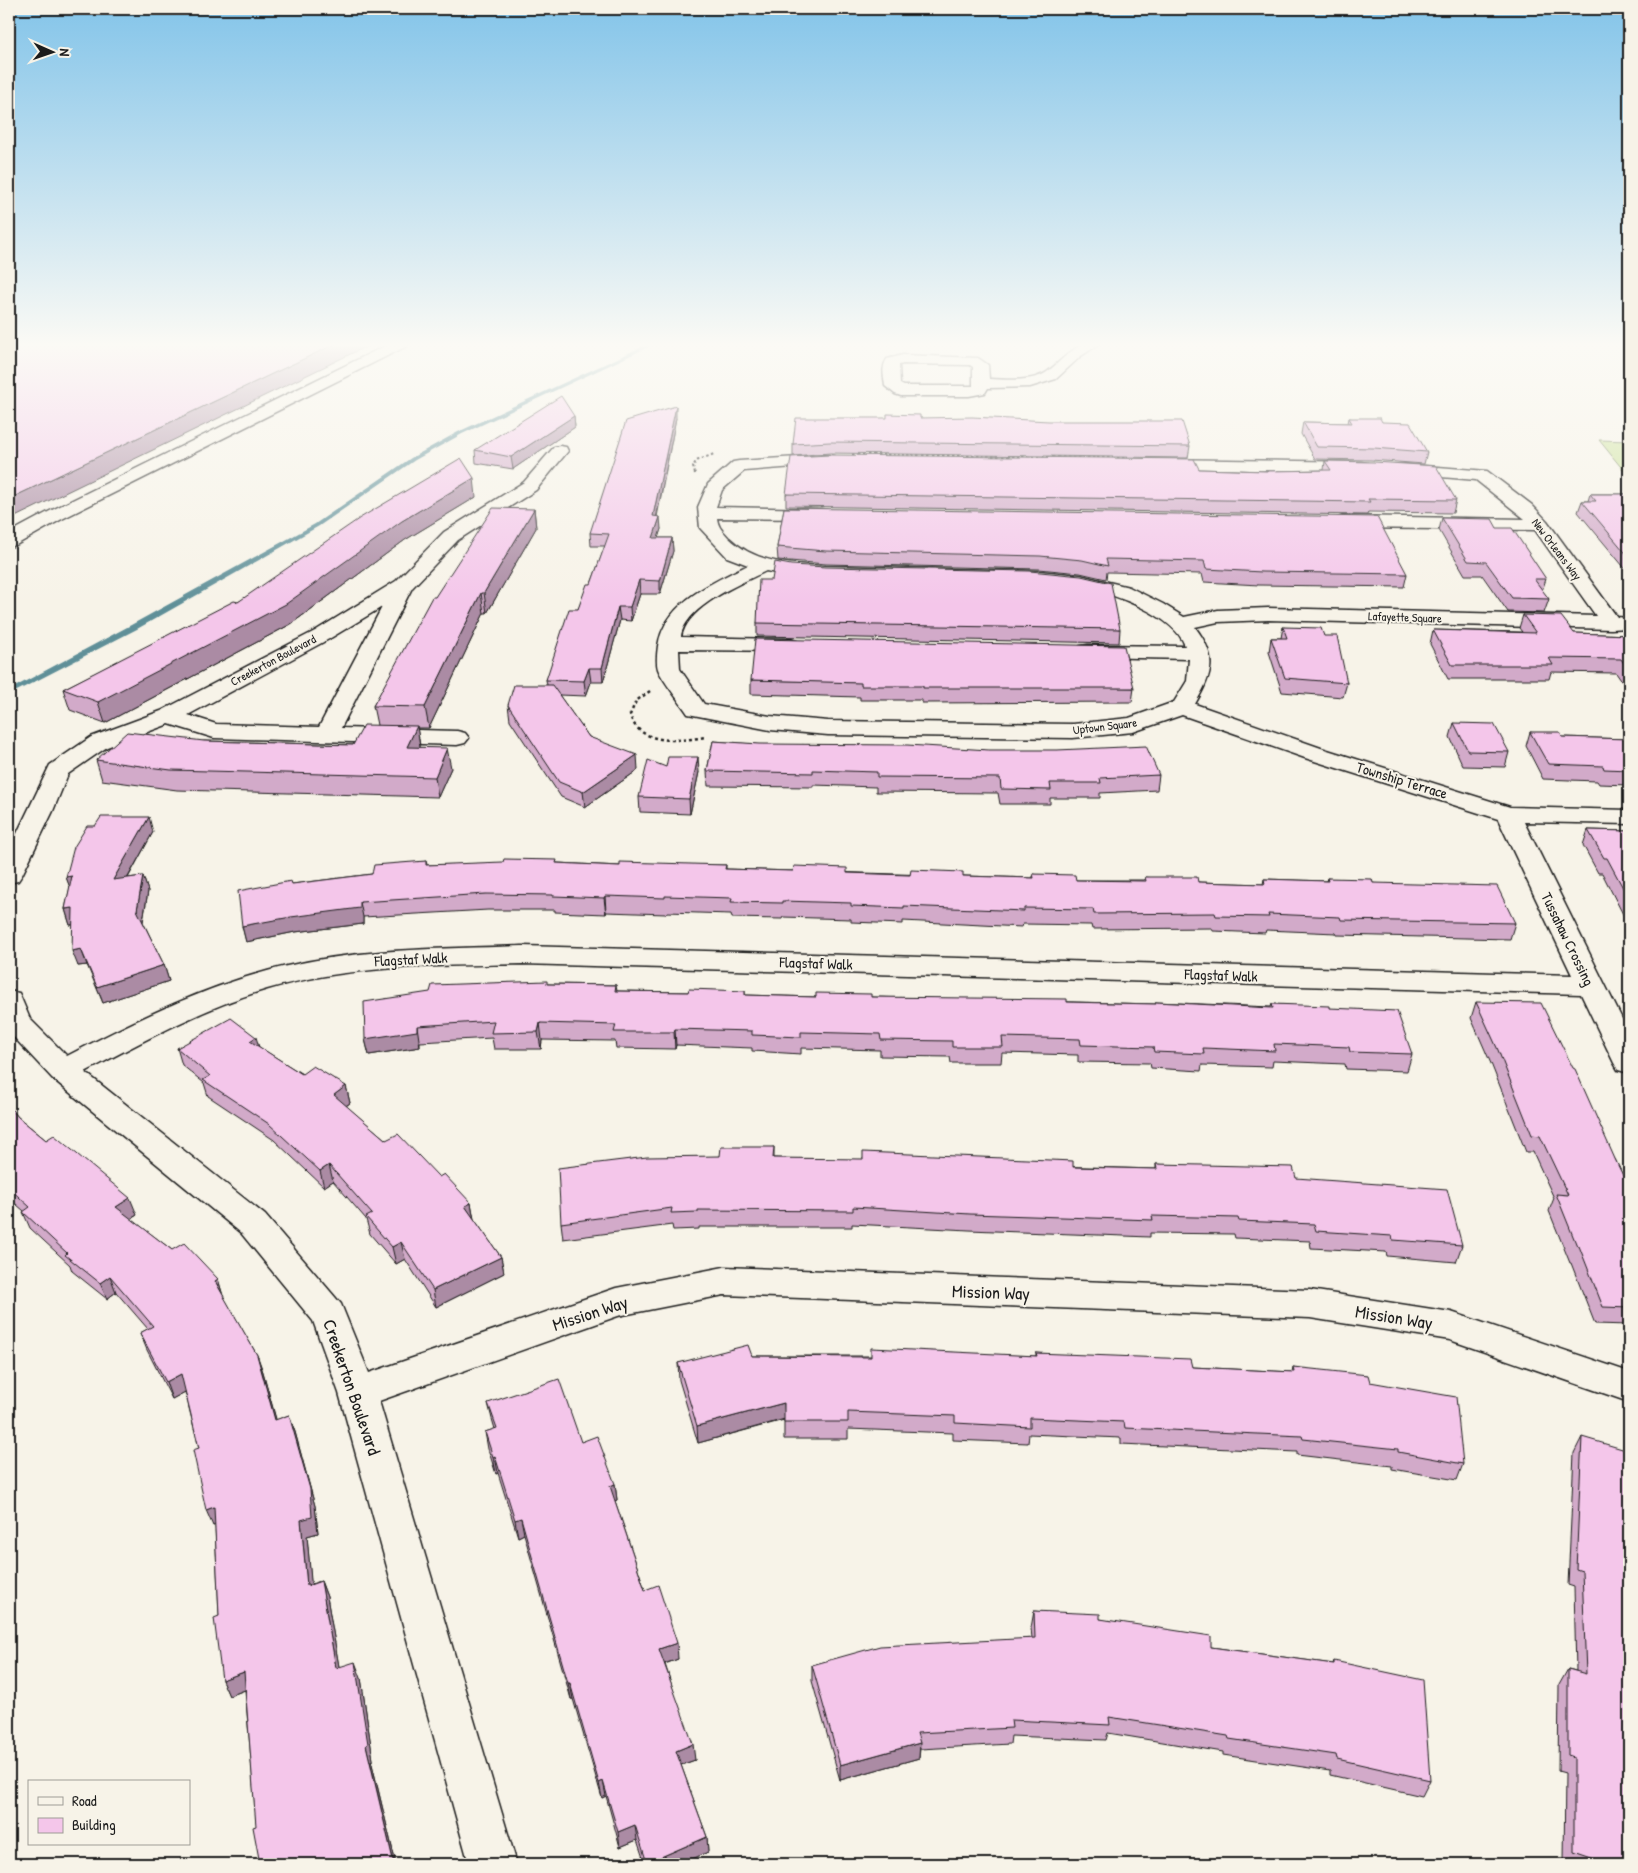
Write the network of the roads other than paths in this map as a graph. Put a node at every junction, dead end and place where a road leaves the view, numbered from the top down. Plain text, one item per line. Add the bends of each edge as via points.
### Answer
1 (227, 430) edge
2 (560, 451) dead end
3 (840, 460) edge
4 (1145, 464) edge
5 (707, 512) junction
6 (836, 514) edge
7 (1322, 522) edge
8 (1540, 525) junction
9 (9, 541) edge
10 (764, 565) junction
11 (403, 586) junction
12 (1620, 623) edge
13 (1181, 624) junction
14 (670, 643) junction
15 (812, 646) edge
16 (1069, 651) edge
17 (1198, 653) junction
18 (1182, 707) junction
19 (169, 716) junction
20 (326, 735) junction
21 (457, 738) dead end
22 (1508, 814) junction
23 (1629, 817) edge
24 (9, 875) edge
25 (1590, 986) junction
26 (9, 1000) edge
27 (1629, 1063) edge
28 (63, 1071) junction
29 (1629, 1387) edge
30 (358, 1394) junction
31 (493, 1864) edge

1 - 9 street
2 - 11 street, Creekerton Boulevard via 530,486 451,536
3 - 5 street via 739,466 714,488
4 - 8 street, New Orleans Way via 1371,467 1481,475 1526,509
5 - 6 street
5 - 10 street via 708,528 722,542 734,553
7 - 8 street
8 - 12 street, New Orleans Way
10 - 13 street via 826,572 1039,577 1080,582 1122,592
10 - 14 street, Uptown Square via 716,588 684,612 671,632
11 - 19 street, Creekerton Boulevard via 322,635
11 - 20 street
12 - 13 street, Lafayette Square via 1268,614 1218,616
13 - 17 street via 1193,639
14 - 15 street
14 - 18 street, Uptown Square via 670,669 696,709 770,723 828,728 1074,731 1133,725
16 - 17 street
17 - 18 street via 1198,681
18 - 22 street, Township Terrace via 1313,753
19 - 20 street via 214,731
19 - 24 street, Creekerton Boulevard via 98,742 58,770
20 - 21 street
22 - 23 street, Township Terrace
22 - 25 street, Tussahaw Crossing
25 - 27 street, Tussahaw Crossing
25 - 28 street, Flagstaf Walk via 522,955 377,960 316,969 256,983 178,1011
26 - 28 street, Creekerton Boulevard via 17,1023
28 - 30 street, Creekerton Boulevard via 253,1224 328,1314
29 - 30 street, Mission Way via 1451,1326 1310,1304 724,1281 616,1302
30 - 31 street, Creekerton Boulevard

